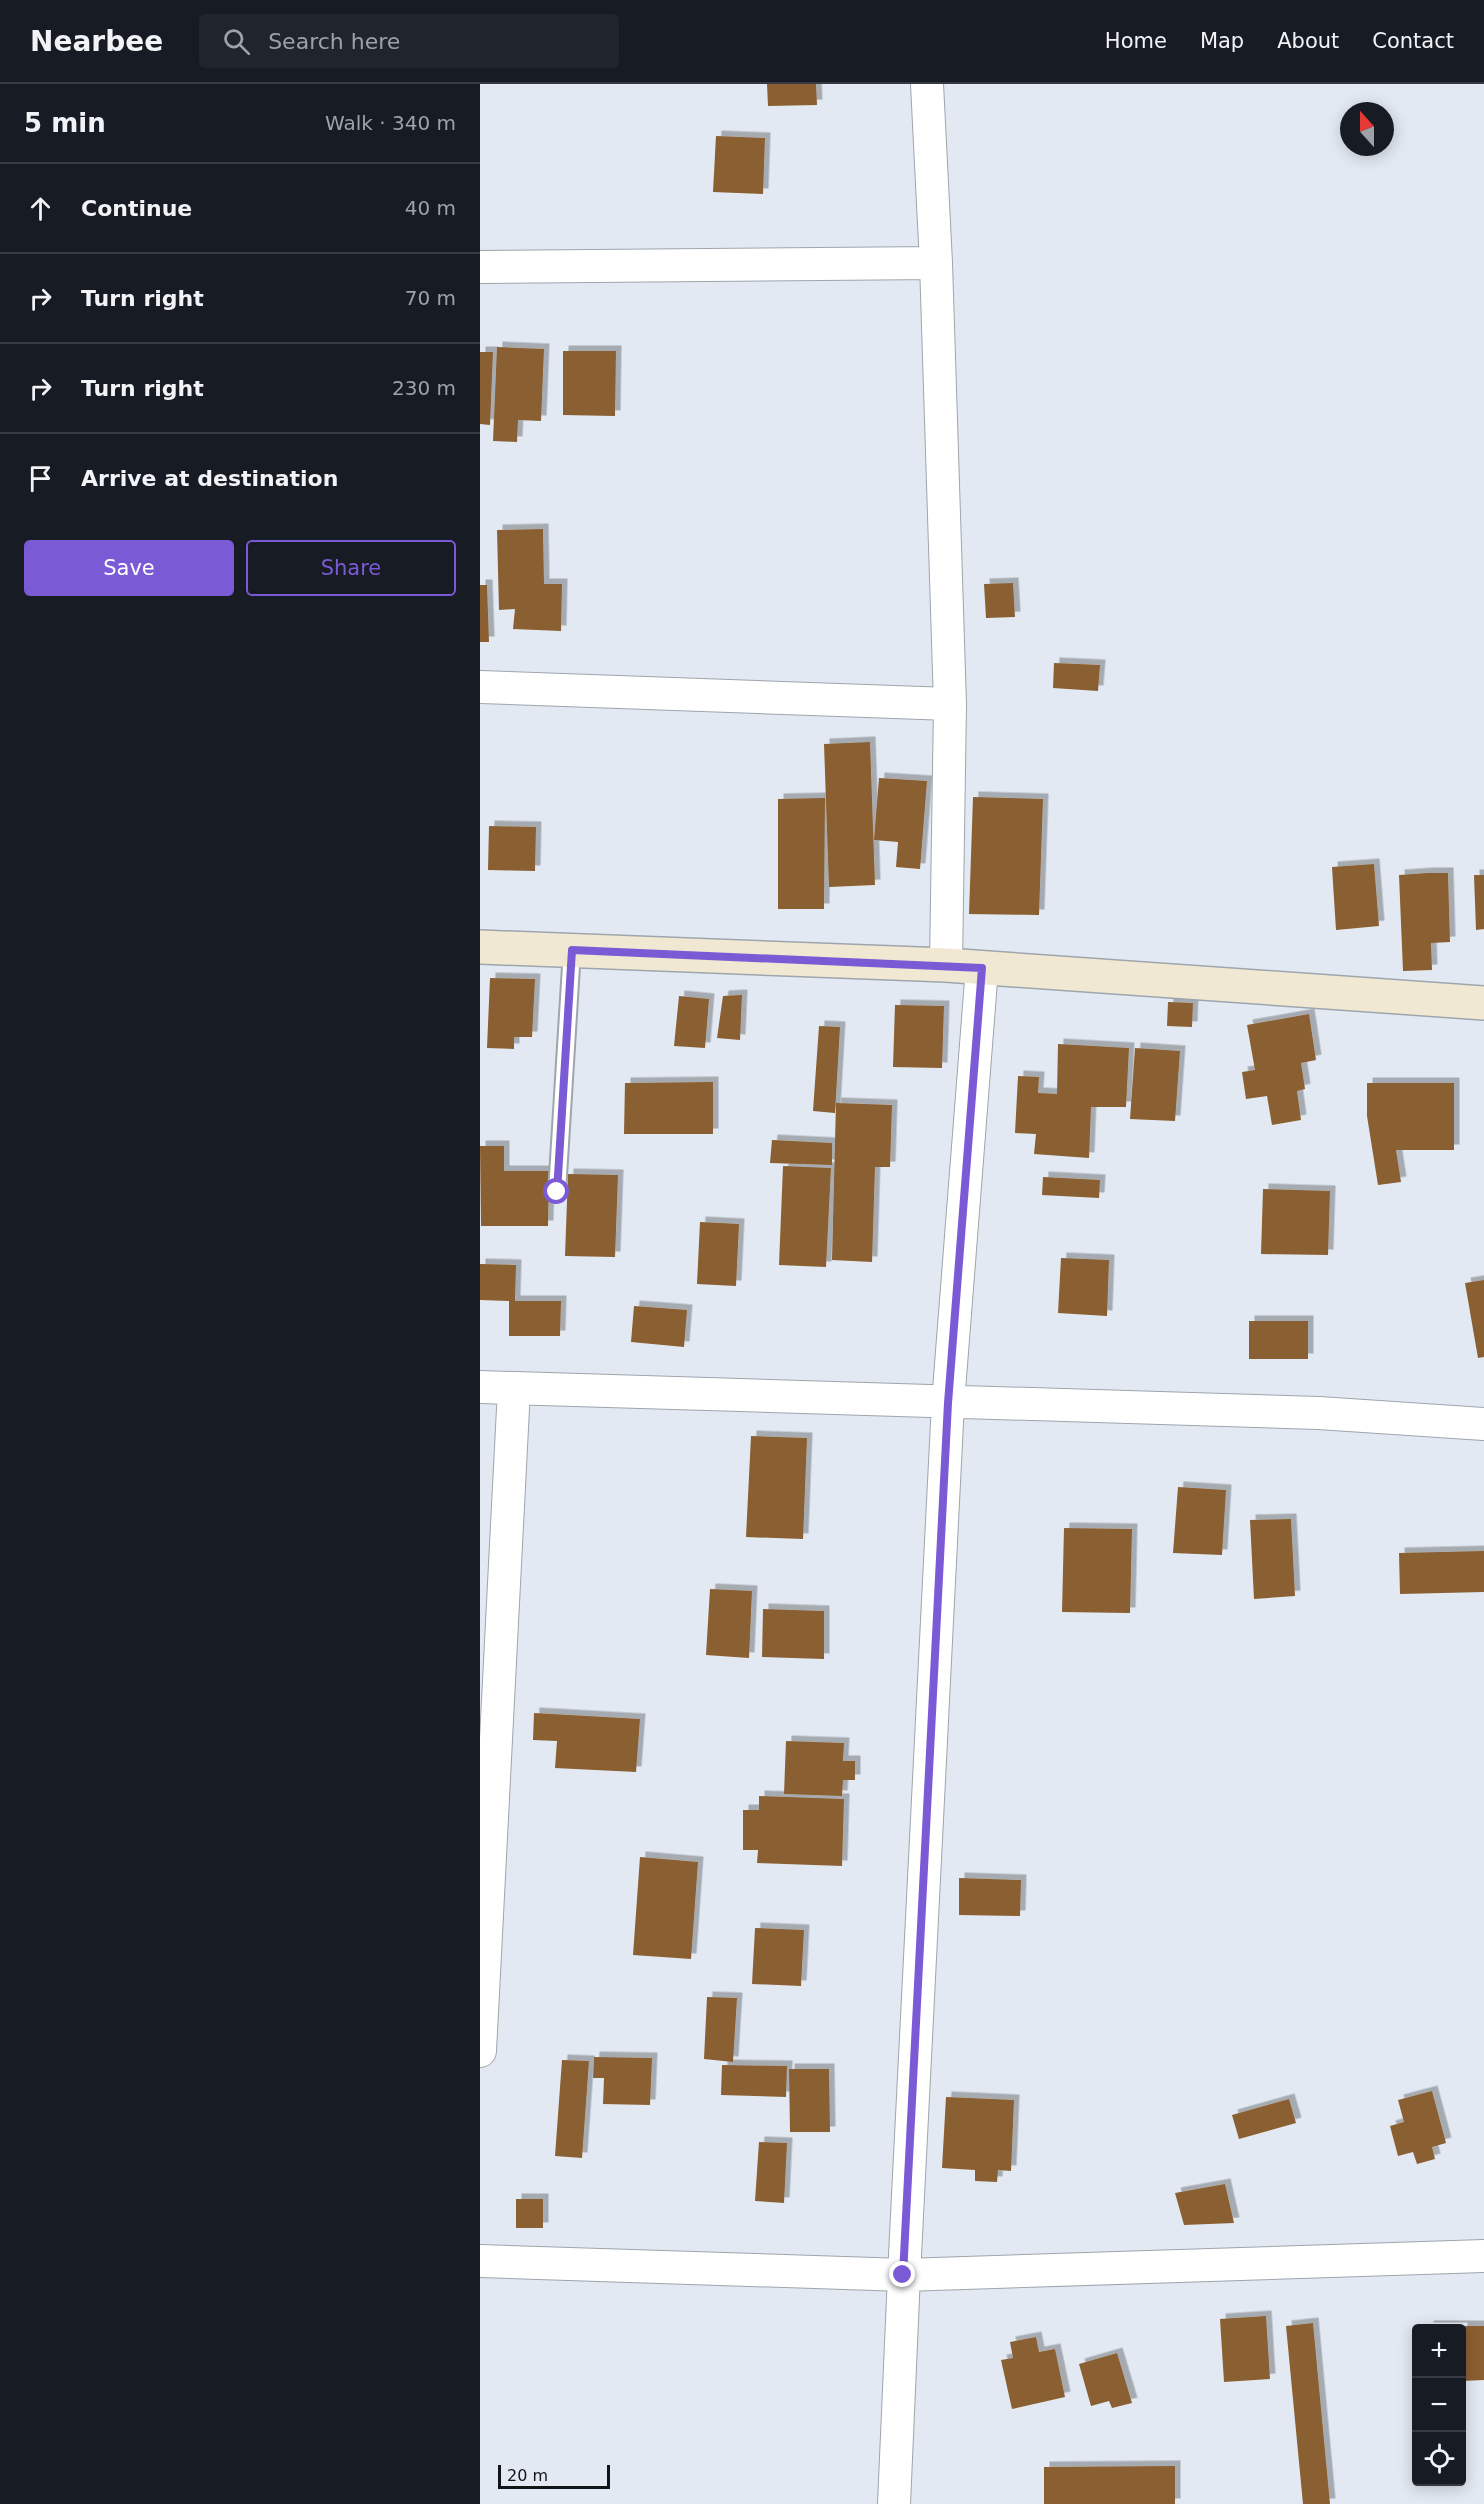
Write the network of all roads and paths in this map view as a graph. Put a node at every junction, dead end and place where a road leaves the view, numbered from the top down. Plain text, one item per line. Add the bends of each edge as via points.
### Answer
1 (927, 84) edge
2 (936, 263) junction
3 (480, 267) edge
4 (480, 687) edge
5 (950, 704) junction
6 (480, 947) edge
7 (572, 950) junction
8 (946, 965) junction
9 (982, 968) junction
10 (1484, 1003) edge
11 (557, 1192) dead end
12 (480, 1388) edge
13 (514, 1389) junction
14 (948, 1403) junction
15 (1484, 1424) edge
16 (480, 2051) edge
17 (1484, 2256) edge
18 (480, 2261) edge
19 (903, 2275) junction
20 (894, 2504) edge

1 - 2 street
2 - 3 street
2 - 5 street
4 - 5 street
5 - 8 street
6 - 7 street
7 - 8 street
7 - 11 lane
8 - 9 street
9 - 10 street
9 - 14 street
12 - 13 street
13 - 14 street
13 - 16 street
14 - 15 street via 1319,1413
14 - 19 street
17 - 19 street
18 - 19 street
19 - 20 street

